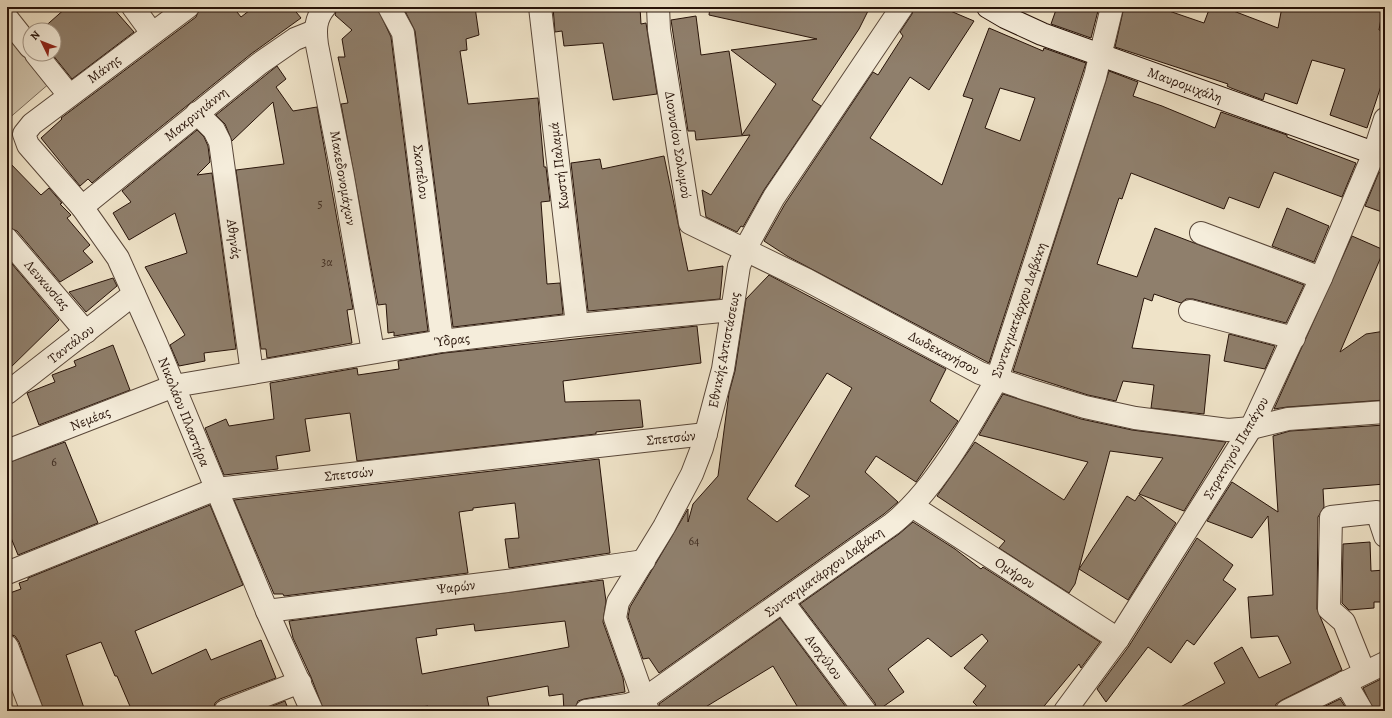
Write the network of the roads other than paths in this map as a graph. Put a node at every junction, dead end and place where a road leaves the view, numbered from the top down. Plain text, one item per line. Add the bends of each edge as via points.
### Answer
1 (133, 7) edge
2 (188, 7) edge
3 (324, 7) edge
4 (389, 7) edge
5 (540, 7) edge
6 (658, 7) edge
7 (902, 7) edge
8 (988, 7) edge
9 (1112, 7) edge
10 (7, 18) edge
11 (316, 32) junction
12 (152, 33) junction
13 (22, 37) edge
14 (1101, 55) junction
15 (42, 62) edge
16 (69, 95) junction
17 (197, 113) junction
18 (1385, 119) edge
19 (24, 134) joint
20 (1380, 155) edge
21 (82, 207) junction
22 (1201, 232) dead end
23 (7, 239) edge
24 (744, 251) junction
25 (1321, 278) junction
26 (134, 294) junction
27 (732, 310) junction
28 (1190, 311) dead end
29 (577, 325) junction
30 (86, 332) junction
31 (1294, 338) junction
32 (442, 341) junction
33 (373, 352) junction
34 (252, 373) junction
35 (997, 379) junction
36 (174, 386) junction
37 (7, 393) edge
38 (1385, 412) edge
39 (1251, 428) junction
40 (706, 434) junction
41 (7, 451) edge
42 (216, 489) junction
43 (912, 506) junction
44 (1385, 536) edge
45 (644, 561) junction
46 (7, 573) edge
47 (783, 602) junction
48 (267, 611) junction
49 (1118, 639) junction
50 (7, 646) edge
51 (1385, 663) edge
52 (1364, 672) junction
53 (300, 682) junction
54 (1345, 682) junction
55 (646, 705) edge
56 (32, 711) edge
57 (225, 711) edge
58 (312, 711) edge
59 (586, 711) edge
60 (865, 711) edge
61 (1065, 711) edge
62 (1287, 711) edge
63 (1362, 711) edge

1 - 12 street
2 - 12 street, Μάνης
3 - 11 street, Μακεδονομάχων via 317,19
4 - 32 street, Σκοπέλου via 403,33
5 - 29 street, Κωστή Παλαμά
6 - 24 street, Διονυσίου Σολωμού via 659,30 690,222
7 - 24 street, Εθνικής Αντιστάσεως via 774,197
8 - 14 street, Μαυρομιχάλη via 1026,27
9 - 14 street, Συνταγματάρχου Δαβάκη
10 - 13 street
11 - 17 street, Μακρυγιάννη via 285,45
11 - 33 street, Μακεδονομάχων via 344,177
12 - 16 street, Μάνης
14 - 20 street, Μαυρομιχάλη
14 - 35 street, Συνταγματάρχου Δαβάκη
15 - 16 street
16 - 19 street, Μάνης via 32,124
17 - 21 street, Μακρυγιάννη
17 - 34 street, Αθηνάς via 214,130 220,142
18 - 20 street, Στρατηγού Παπάγου
19 - 21 street, Νικολάου Πλαστήρα via 28,145
20 - 25 street, Στρατηγού Παπάγου
21 - 26 street, Νικολάου Πλαστήρα via 115,253
22 - 25 street
23 - 30 street, Λευκωσίας
24 - 27 street, Εθνικής Αντιστάσεως
24 - 35 street, Δωδεκανήσου via 807,280 980,373
25 - 31 street, Στρατηγού Παπάγου
26 - 30 street, Ταντάλου
26 - 36 street, Νικολάου Πλαστήρα
27 - 29 street, Ύδρας
27 - 40 street, Εθνικής Αντιστάσεως via 723,369
28 - 31 street
29 - 32 street, Ύδρας
30 - 37 street, Ταντάλου
31 - 39 street, Στρατηγού Παπάγου
32 - 33 street, Ύδρας
33 - 34 street, Ύδρας
34 - 36 street, Ύδρας
35 - 39 street, Δωδεκανήσου via 1057,399 1135,418 1228,430
35 - 43 street, Συνταγματάρχου Δαβάκη via 948,458
36 - 41 street, Νεμέας
36 - 42 street, Νικολάου Πλαστήρα
38 - 39 street, Δωδεκανήσου via 1288,419
39 - 49 street, Στρατηγού Παπάγου
40 - 42 street, Σπετσών
40 - 45 street, Εθνικής Αντιστάσεως via 688,481
42 - 46 street, Σπετσών
42 - 48 street, Νικολάου Πλαστήρα
43 - 47 street, Συνταγματάρχου Δαβάκη via 892,524
43 - 49 street, Ομήρου
44 - 52 street via 1377,512 1331,517 1329,609 1344,622
45 - 48 street, Ψαρών
45 - 55 street, Εθνικής Αντιστάσεως via 620,597 615,614
47 - 55 street, Συνταγματάρχου Δαβάκη
47 - 60 street, Αισχύλου
48 - 53 street, Νικολάου Πλαστήρα
49 - 61 street, Στρατηγού Παπάγου
50 - 56 street
51 - 52 street
52 - 54 street
53 - 57 street
53 - 58 street, Νικολάου Πλαστήρα
54 - 62 street
54 - 63 street
55 - 59 street, Συνταγματάρχου Δαβάκη

